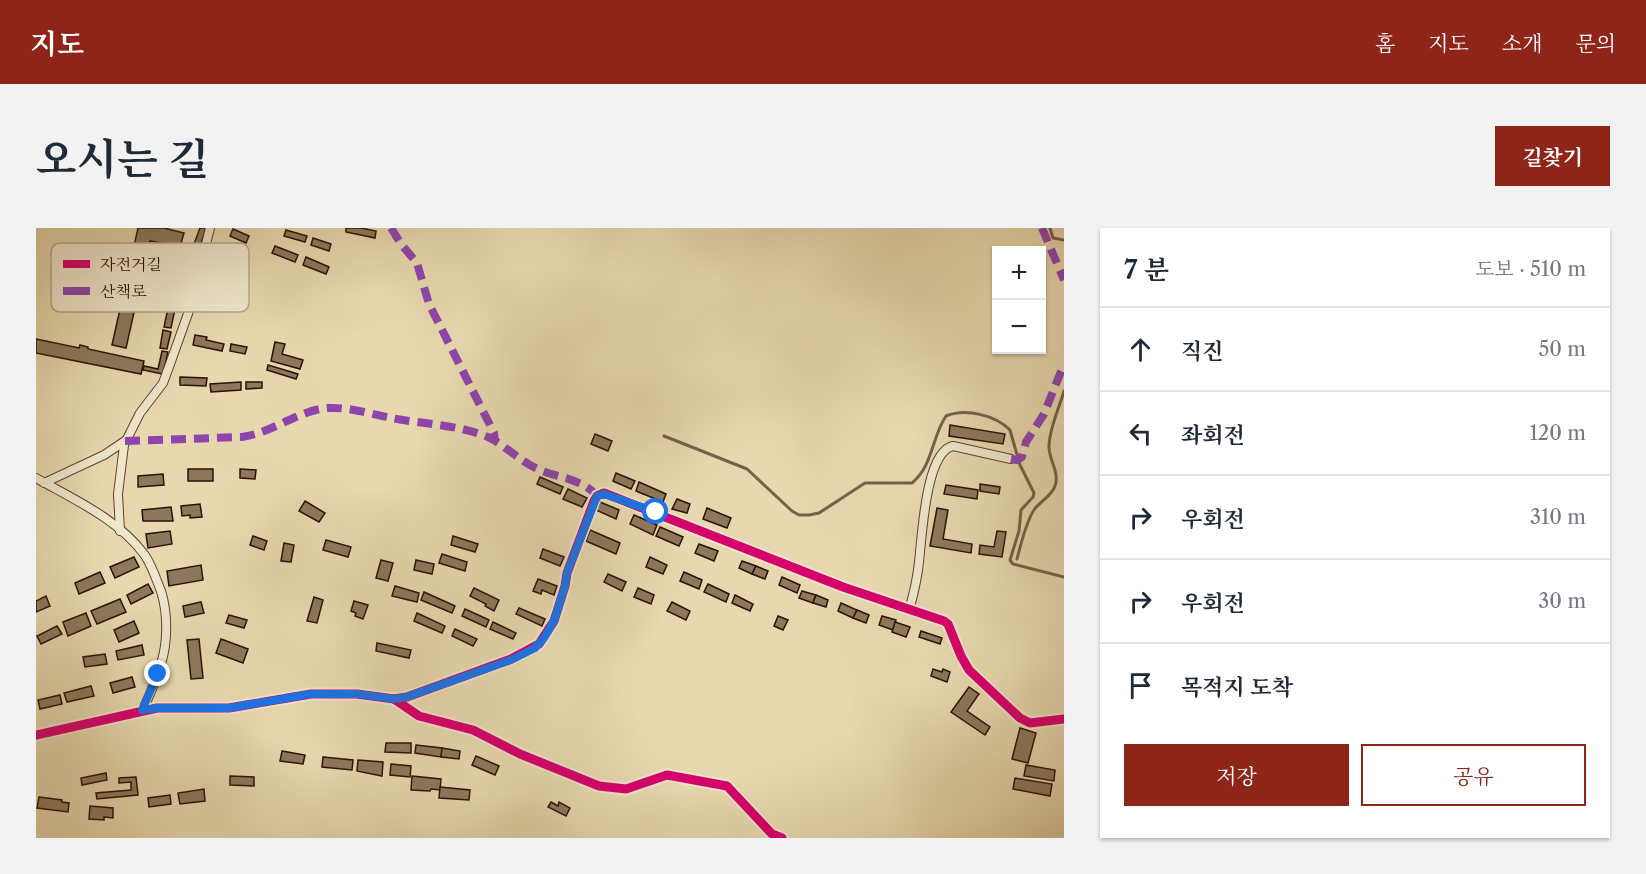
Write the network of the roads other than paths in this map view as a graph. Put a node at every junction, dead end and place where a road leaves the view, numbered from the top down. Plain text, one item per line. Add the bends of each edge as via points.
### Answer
1 (210, 228) edge
2 (206, 243) edge
3 (189, 312) edge
4 (125, 441) junction
5 (1011, 459) dead end
6 (36, 478) edge
7 (44, 483) junction
8 (120, 531) junction
9 (909, 610) junction
10 (394, 699) junction
11 (142, 710) junction
12 (1064, 719) edge
13 (36, 735) edge
14 (782, 838) edge

1 - 2 street
3 - 4 street via 158,392 140,413
4 - 7 street
4 - 8 street via 118,494
5 - 9 street via 953,446 940,455 928,493
6 - 7 street
7 - 8 street via 72,497
8 - 11 street via 145,555 165,610 161,665
9 - 10 street via 600,494 579,538 554,621 539,644 511,660
9 - 12 street via 948,624 969,670 1024,722
10 - 11 street via 311,694 229,708
10 - 14 street via 419,716 473,730 599,786 626,789 667,775 727,786 772,834
11 - 13 street

